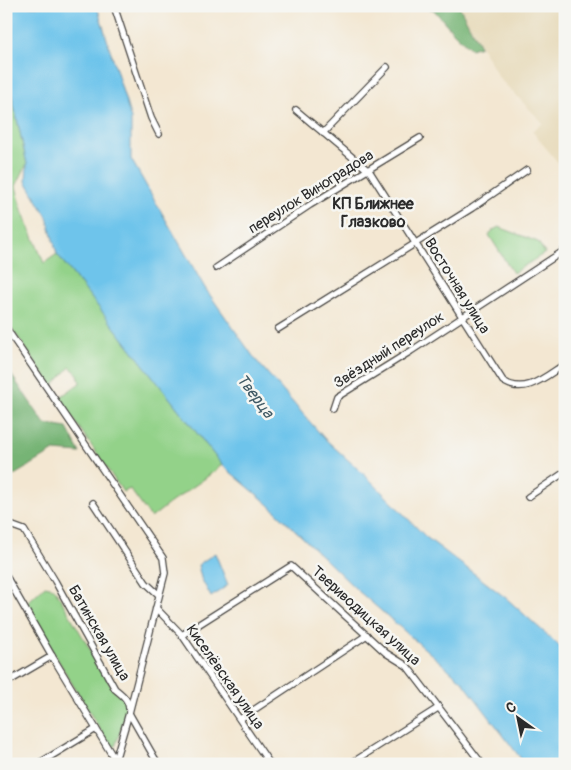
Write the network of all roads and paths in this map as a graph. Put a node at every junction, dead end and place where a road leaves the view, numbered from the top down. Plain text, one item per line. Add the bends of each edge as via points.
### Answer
1 (114, 6) edge
2 (387, 67) dead end
3 (296, 110) dead end
4 (323, 132) junction
5 (159, 134) dead end
6 (420, 138) dead end
7 (368, 170) junction
8 (527, 170) dead end
9 (416, 244) junction
10 (565, 250) edge
11 (216, 268) dead end
12 (462, 316) junction
13 (6, 328) edge
14 (278, 329) dead end
15 (565, 364) edge
16 (333, 409) dead end
17 (565, 472) edge
18 (528, 497) dead end
19 (93, 503) dead end
20 (6, 526) edge
21 (6, 576) edge
22 (8, 583) edge
23 (158, 594) junction
24 (156, 608) junction
25 (367, 634) junction
26 (182, 635) junction
27 (52, 656) junction
28 (6, 683) edge
29 (438, 708) junction
30 (129, 713) junction
31 (240, 719) junction
32 (96, 729) junction
33 (114, 762) edge
34 (38, 764) edge
35 (158, 764) edge
36 (270, 764) edge
37 (350, 764) edge
38 (482, 764) edge

1 - 5 street
2 - 4 street
3 - 4 street, Восточная улица
4 - 7 street, Восточная улица
6 - 7 street, переулок Виноградова
7 - 9 street, Восточная улица
7 - 11 street, переулок Виноградова
8 - 9 street
9 - 12 street, Восточная улица
9 - 14 street
10 - 12 street, Звёздный переулок
12 - 15 street, Восточная улица via 507,383 523,387 532,385
12 - 16 street, Звёздный переулок via 337,396
13 - 23 street via 163,558 165,573
17 - 18 street
19 - 23 street via 146,583
20 - 30 street, Батинская улица via 24,530 115,689 127,699
21 - 22 street
22 - 27 street
23 - 24 street
24 - 26 street, Киселёвская улица
24 - 30 street
25 - 26 street, Твериводицкая улица via 291,566
25 - 29 street, Твериводицкая улица via 386,653 407,666
25 - 31 street
26 - 31 street, Киселёвская улица
27 - 28 street
27 - 32 street
29 - 37 street
29 - 38 street, Твериводицкая улица
30 - 33 street
30 - 35 street, Батинская улица
31 - 36 street, Киселёвская улица
32 - 33 street
32 - 34 street

